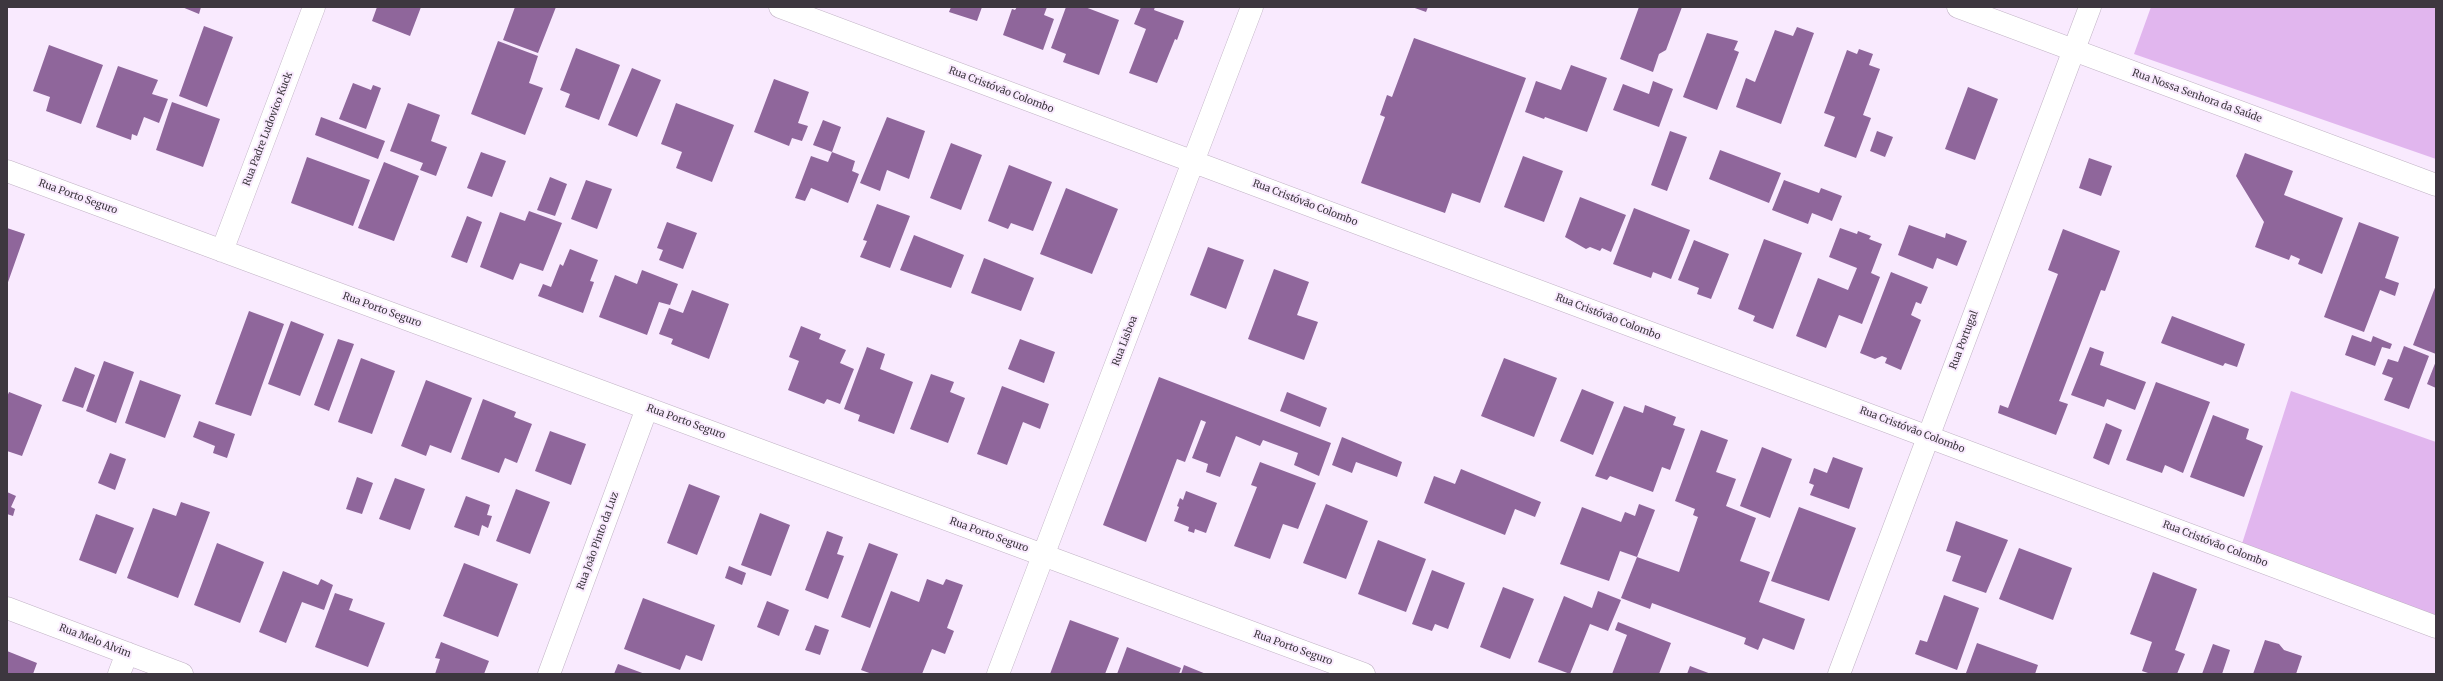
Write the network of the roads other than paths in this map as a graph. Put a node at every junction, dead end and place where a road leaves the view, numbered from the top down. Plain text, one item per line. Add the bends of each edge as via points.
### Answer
1 (314, 7) edge
2 (780, 7) edge
3 (1252, 7) edge
4 (1958, 7) edge
5 (2090, 7) edge
6 (2074, 50) junction
7 (1193, 162) junction
8 (7, 171) edge
9 (2436, 185) edge
10 (222, 251) junction
11 (647, 408) junction
12 (1928, 437) junction
13 (1043, 555) junction
14 (7, 608) edge
15 (2436, 627) edge
16 (127, 653) junction
17 (119, 674) edge
18 (182, 674) edge
19 (549, 674) edge
20 (998, 674) edge
21 (1364, 674) edge
22 (1839, 674) edge

1 - 10 street, Rua Padre Ludovico Kuck
2 - 7 street, Rua Cristóvão Colombo
3 - 7 street, Rua Lisboa
4 - 6 street, Rua Nossa Senhora da Saúde
5 - 6 street, Rua Portugal
6 - 9 street, Rua Nossa Senhora da Saúde
6 - 12 street, Rua Portugal
7 - 12 street, Rua Cristóvão Colombo
7 - 13 street, Rua Lisboa
8 - 10 street, Rua Porto Seguro
10 - 11 street, Rua Porto Seguro
11 - 13 street, Rua Porto Seguro
11 - 19 street, Rua João Pinto da Luz
12 - 15 street, Rua Cristóvão Colombo
12 - 22 street, Rua Portugal
13 - 20 street, Rua Lisboa
13 - 21 street, Rua Porto Seguro
14 - 16 street, Rua Melo Alvim
16 - 17 street
16 - 18 street, Rua Melo Alvim

